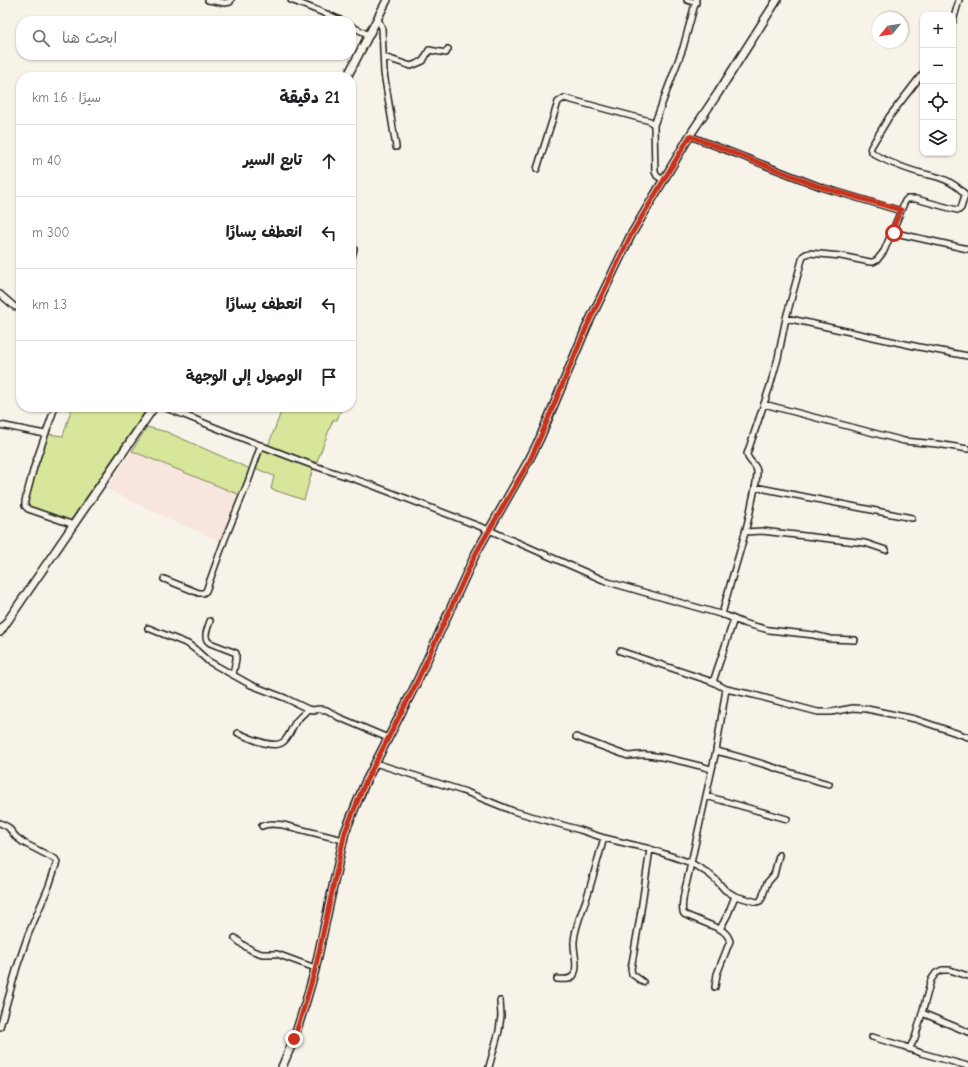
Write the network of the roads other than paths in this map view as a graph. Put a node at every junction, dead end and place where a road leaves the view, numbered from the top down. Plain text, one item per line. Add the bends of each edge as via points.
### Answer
1 (208, 0) edge
2 (232, 0) edge
3 (291, 0) edge
4 (387, 0) edge
5 (688, 0) edge
6 (777, 0) edge
7 (959, 0) edge
8 (696, 2) edge
9 (956, 12) edge
10 (333, 16) edge
11 (378, 18) junction
12 (356, 28) edge
13 (370, 35) junction
14 (448, 49) dead end
15 (384, 57) junction
16 (356, 60) edge
17 (356, 60) edge
18 (349, 72) edge
19 (920, 77) edge
20 (654, 125) junction
21 (690, 136) junction
22 (396, 147) dead end
23 (537, 170) dead end
24 (663, 180) junction
25 (966, 200) edge
26 (901, 210) junction
27 (891, 232) junction
28 (968, 249) edge
29 (0, 294) edge
30 (16, 307) edge
31 (786, 318) junction
32 (968, 356) edge
33 (764, 404) junction
34 (53, 412) edge
35 (151, 412) edge
36 (177, 412) edge
37 (0, 425) edge
38 (45, 434) junction
39 (260, 445) junction
40 (968, 449) edge
41 (755, 487) junction
42 (912, 518) dead end
43 (74, 525) junction
44 (488, 530) junction
45 (745, 532) junction
46 (886, 550) dead end
47 (164, 579) dead end
48 (722, 615) junction
49 (734, 619) junction
50 (210, 621) dead end
51 (148, 628) dead end
52 (0, 632) edge
53 (855, 640) dead end
54 (620, 651) dead end
55 (233, 675) junction
56 (713, 682) junction
57 (726, 689) junction
58 (308, 709) junction
59 (238, 733) dead end
60 (576, 737) dead end
61 (968, 737) edge
62 (388, 738) junction
63 (716, 751) junction
64 (375, 763) junction
65 (712, 769) junction
66 (829, 784) dead end
67 (706, 796) junction
68 (787, 819) dead end
69 (0, 823) edge
70 (262, 826) dead end
71 (604, 838) junction
72 (343, 840) junction
73 (650, 849) junction
74 (779, 855) dead end
75 (691, 863) junction
76 (734, 896) junction
77 (720, 929) junction
78 (235, 938) dead end
79 (315, 968) junction
80 (968, 976) edge
81 (557, 979) dead end
82 (643, 982) dead end
83 (715, 987) dead end
84 (500, 1001) dead end
85 (922, 1013) junction
86 (0, 1027) edge
87 (968, 1032) edge
88 (872, 1037) dead end
89 (909, 1049) junction
90 (968, 1066) edge
91 (282, 1067) edge
92 (489, 1067) edge

1 - 2 street via 225,3
3 - 10 street
4 - 11 street
5 - 8 street
6 - 21 street
7 - 9 street
8 - 20 street via 683,48
11 - 13 street
11 - 15 street via 382,28
12 - 13 street
13 - 16 street
14 - 15 street via 446,53 429,50 423,61 411,66
15 - 22 street via 384,73
17 - 18 street
19 - 25 street via 889,117 870,150 884,160 943,179 964,192
20 - 23 street via 650,121 564,98 558,102
20 - 24 street via 655,172
21 - 24 street
21 - 26 street via 821,187
24 - 44 street via 631,235 587,326 530,460
25 - 26 street via 957,210 909,198
26 - 27 street
27 - 28 street
27 - 31 street via 879,259 873,262 841,256 803,256
29 - 30 street
31 - 32 street
31 - 33 street via 778,358
33 - 40 street via 904,441
33 - 41 street via 747,454 747,458 756,468
34 - 38 street
35 - 43 street
36 - 39 street
37 - 38 street
38 - 43 street via 24,501 25,506
39 - 44 street via 363,481
39 - 47 street via 206,590 199,593
41 - 42 street
41 - 45 street
43 - 52 street
44 - 48 street via 608,582
44 - 62 street
45 - 46 street via 762,531 865,543
45 - 48 street
48 - 49 street
49 - 53 street via 769,630
49 - 56 street
50 - 55 street via 206,634 207,641 236,653
51 - 55 street via 188,644 208,661
54 - 56 street
55 - 58 street
56 - 57 street
57 - 61 street via 818,712 867,709 915,719
57 - 63 street
58 - 59 street via 295,723 283,743 266,744
58 - 62 street via 327,710
60 - 65 street via 628,756 658,756
62 - 64 street
63 - 65 street
63 - 66 street via 754,760
64 - 71 street via 466,792 513,811
64 - 72 street
65 - 67 street
67 - 68 street
67 - 75 street
69 - 86 street via 8,827 24,843 57,862 28,935
70 - 72 street via 274,823
71 - 73 street
71 - 81 street via 576,928 576,971 570,979
72 - 79 street
73 - 75 street
73 - 82 street via 630,969 632,974
74 - 76 street via 774,875 767,883 760,901
75 - 76 street via 708,873
75 - 77 street via 682,910 684,914
76 - 77 street
77 - 83 street via 730,941 717,974
78 - 79 street via 242,945 262,954 277,954
79 - 91 street via 294,1039
80 - 85 street via 950,970 936,973 931,980
84 - 92 street via 499,1031
85 - 87 street
85 - 89 street
88 - 89 street
89 - 90 street

